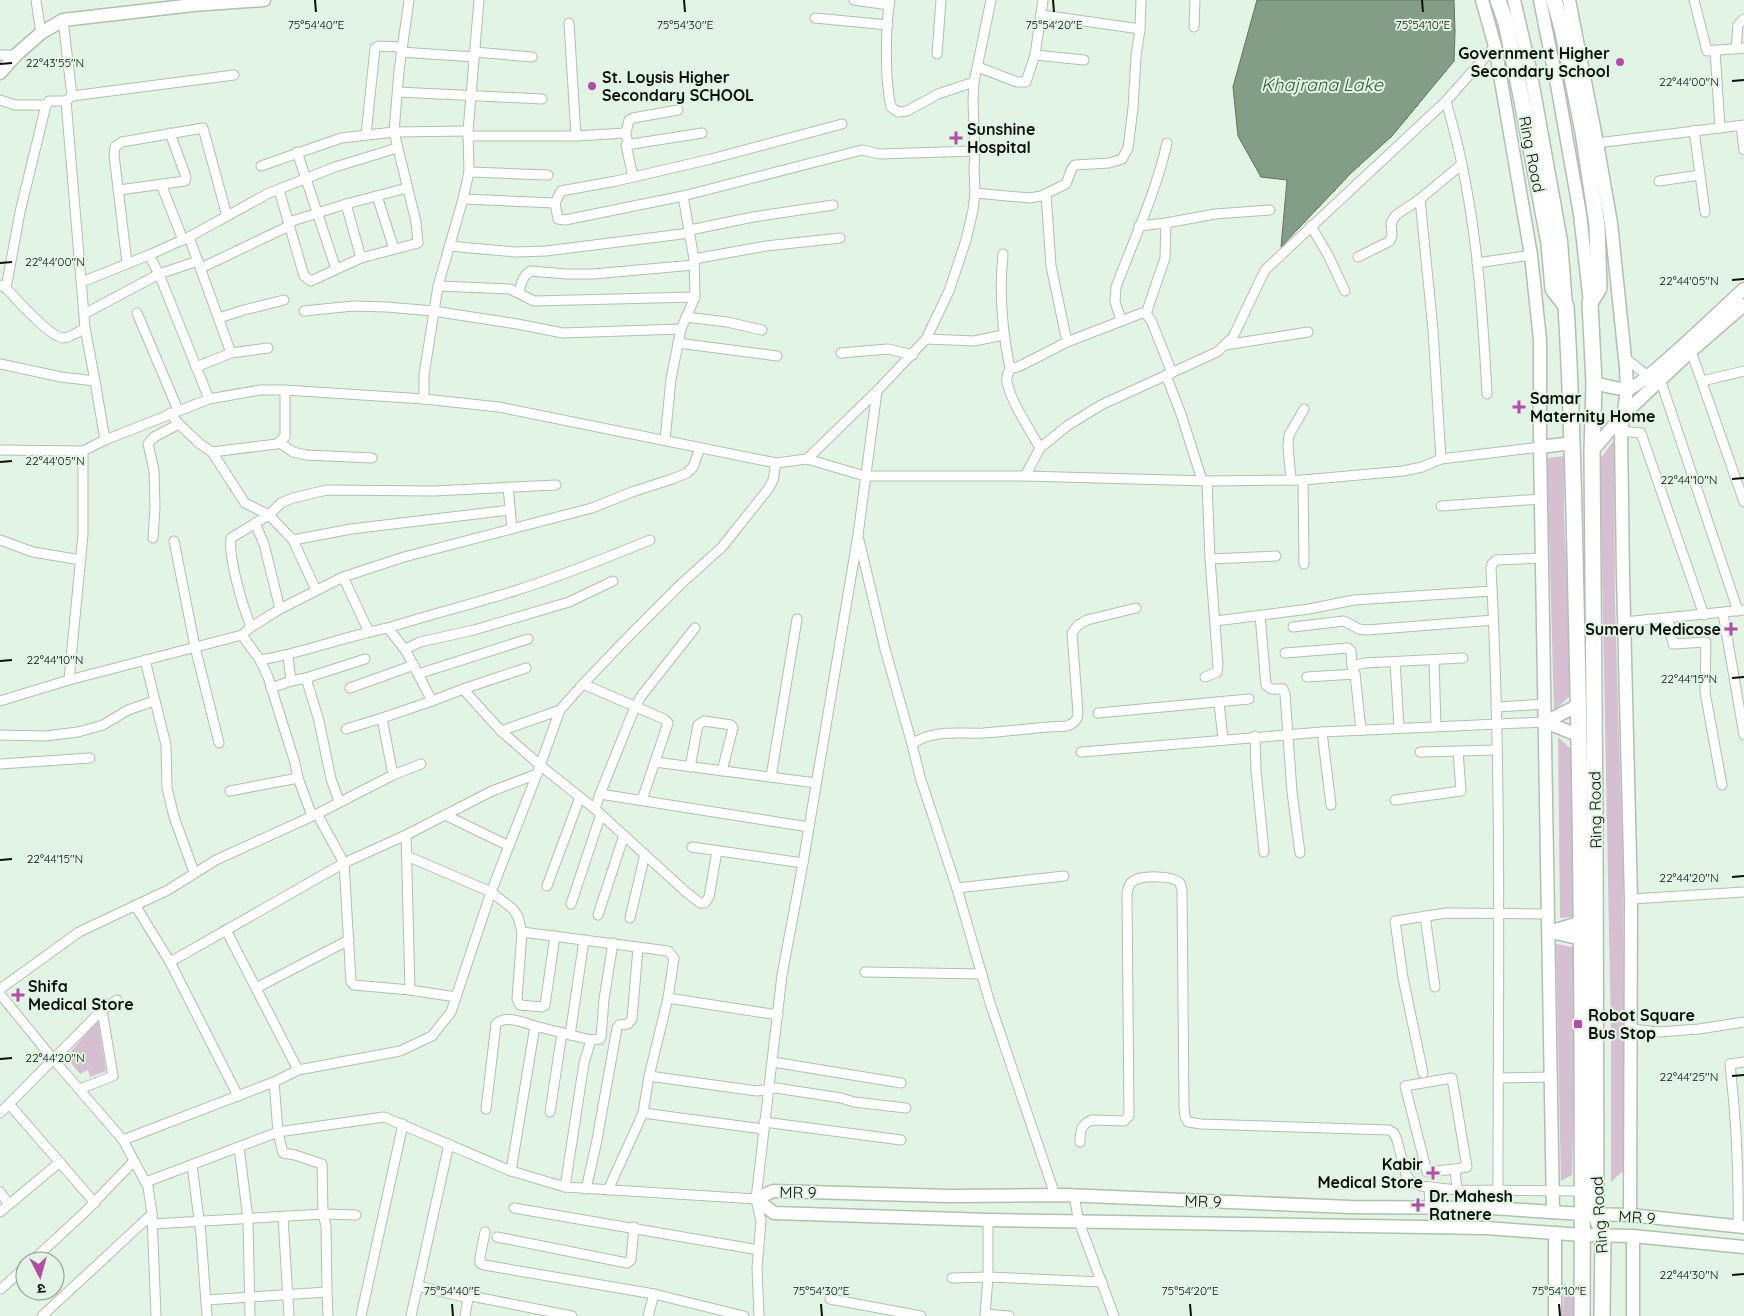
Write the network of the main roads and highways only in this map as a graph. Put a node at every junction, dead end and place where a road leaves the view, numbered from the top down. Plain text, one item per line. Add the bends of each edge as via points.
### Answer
1 (1498, 0) edge
2 (1554, 0) edge
3 (1589, 1214) junction
4 (1582, 1316) edge
5 (1602, 1316) edge

1 - 3 main road, Ring Road via 1506,23 1548,243 1553,289 1566,306 1580,736 1582,1191
2 - 3 main road, Ring Road via 1583,132 1597,225 1599,288 1590,303 1594,383 1596,832
3 - 4 main road, Ring Road via 1582,1235
3 - 5 main road, Ring Road via 1603,1235

